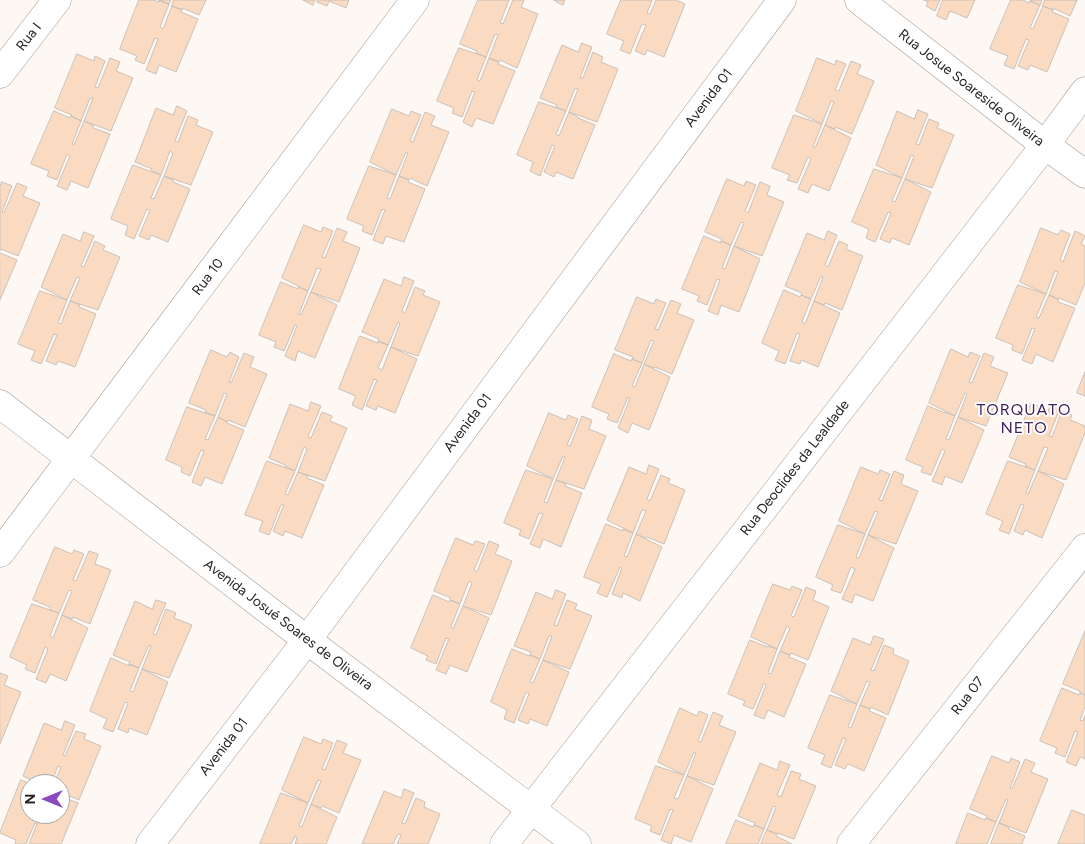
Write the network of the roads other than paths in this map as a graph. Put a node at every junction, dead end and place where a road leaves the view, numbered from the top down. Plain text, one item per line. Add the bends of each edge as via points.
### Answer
1 (57, 0) edge
2 (415, 0) edge
3 (782, 0) edge
4 (859, 0) edge
5 (0, 74) edge
6 (1085, 91) edge
7 (1045, 145) junction
8 (1085, 174) edge
9 (0, 404) edge
10 (72, 459) junction
11 (1085, 548) edge
12 (0, 553) edge
13 (307, 640) junction
14 (531, 810) junction
15 (150, 844) edge
16 (504, 844) edge
17 (577, 844) edge
18 (851, 844) edge

1 - 5 street, Rua I
2 - 10 street, Rua 10
3 - 13 street, Avenida 01
4 - 7 street, Rua Josue Soareside Oliveira
6 - 7 street, Rua Deoclides da Lealdade
7 - 8 street, Rua Josue Soareside Oliveira
7 - 14 street, Rua Deoclides da Lealdade
9 - 10 street, Avenida Josué Soares de Oliveira
10 - 12 street, Rua 10
10 - 13 street, Avenida Josué Soares de Oliveira
11 - 18 street, Rua 07
13 - 14 street, Avenida Josué Soares de Oliveira
13 - 15 street, Avenida 01
14 - 16 street, Rua Deoclides da Lealdade
14 - 17 street, Avenida Josué Soares de Oliveira

